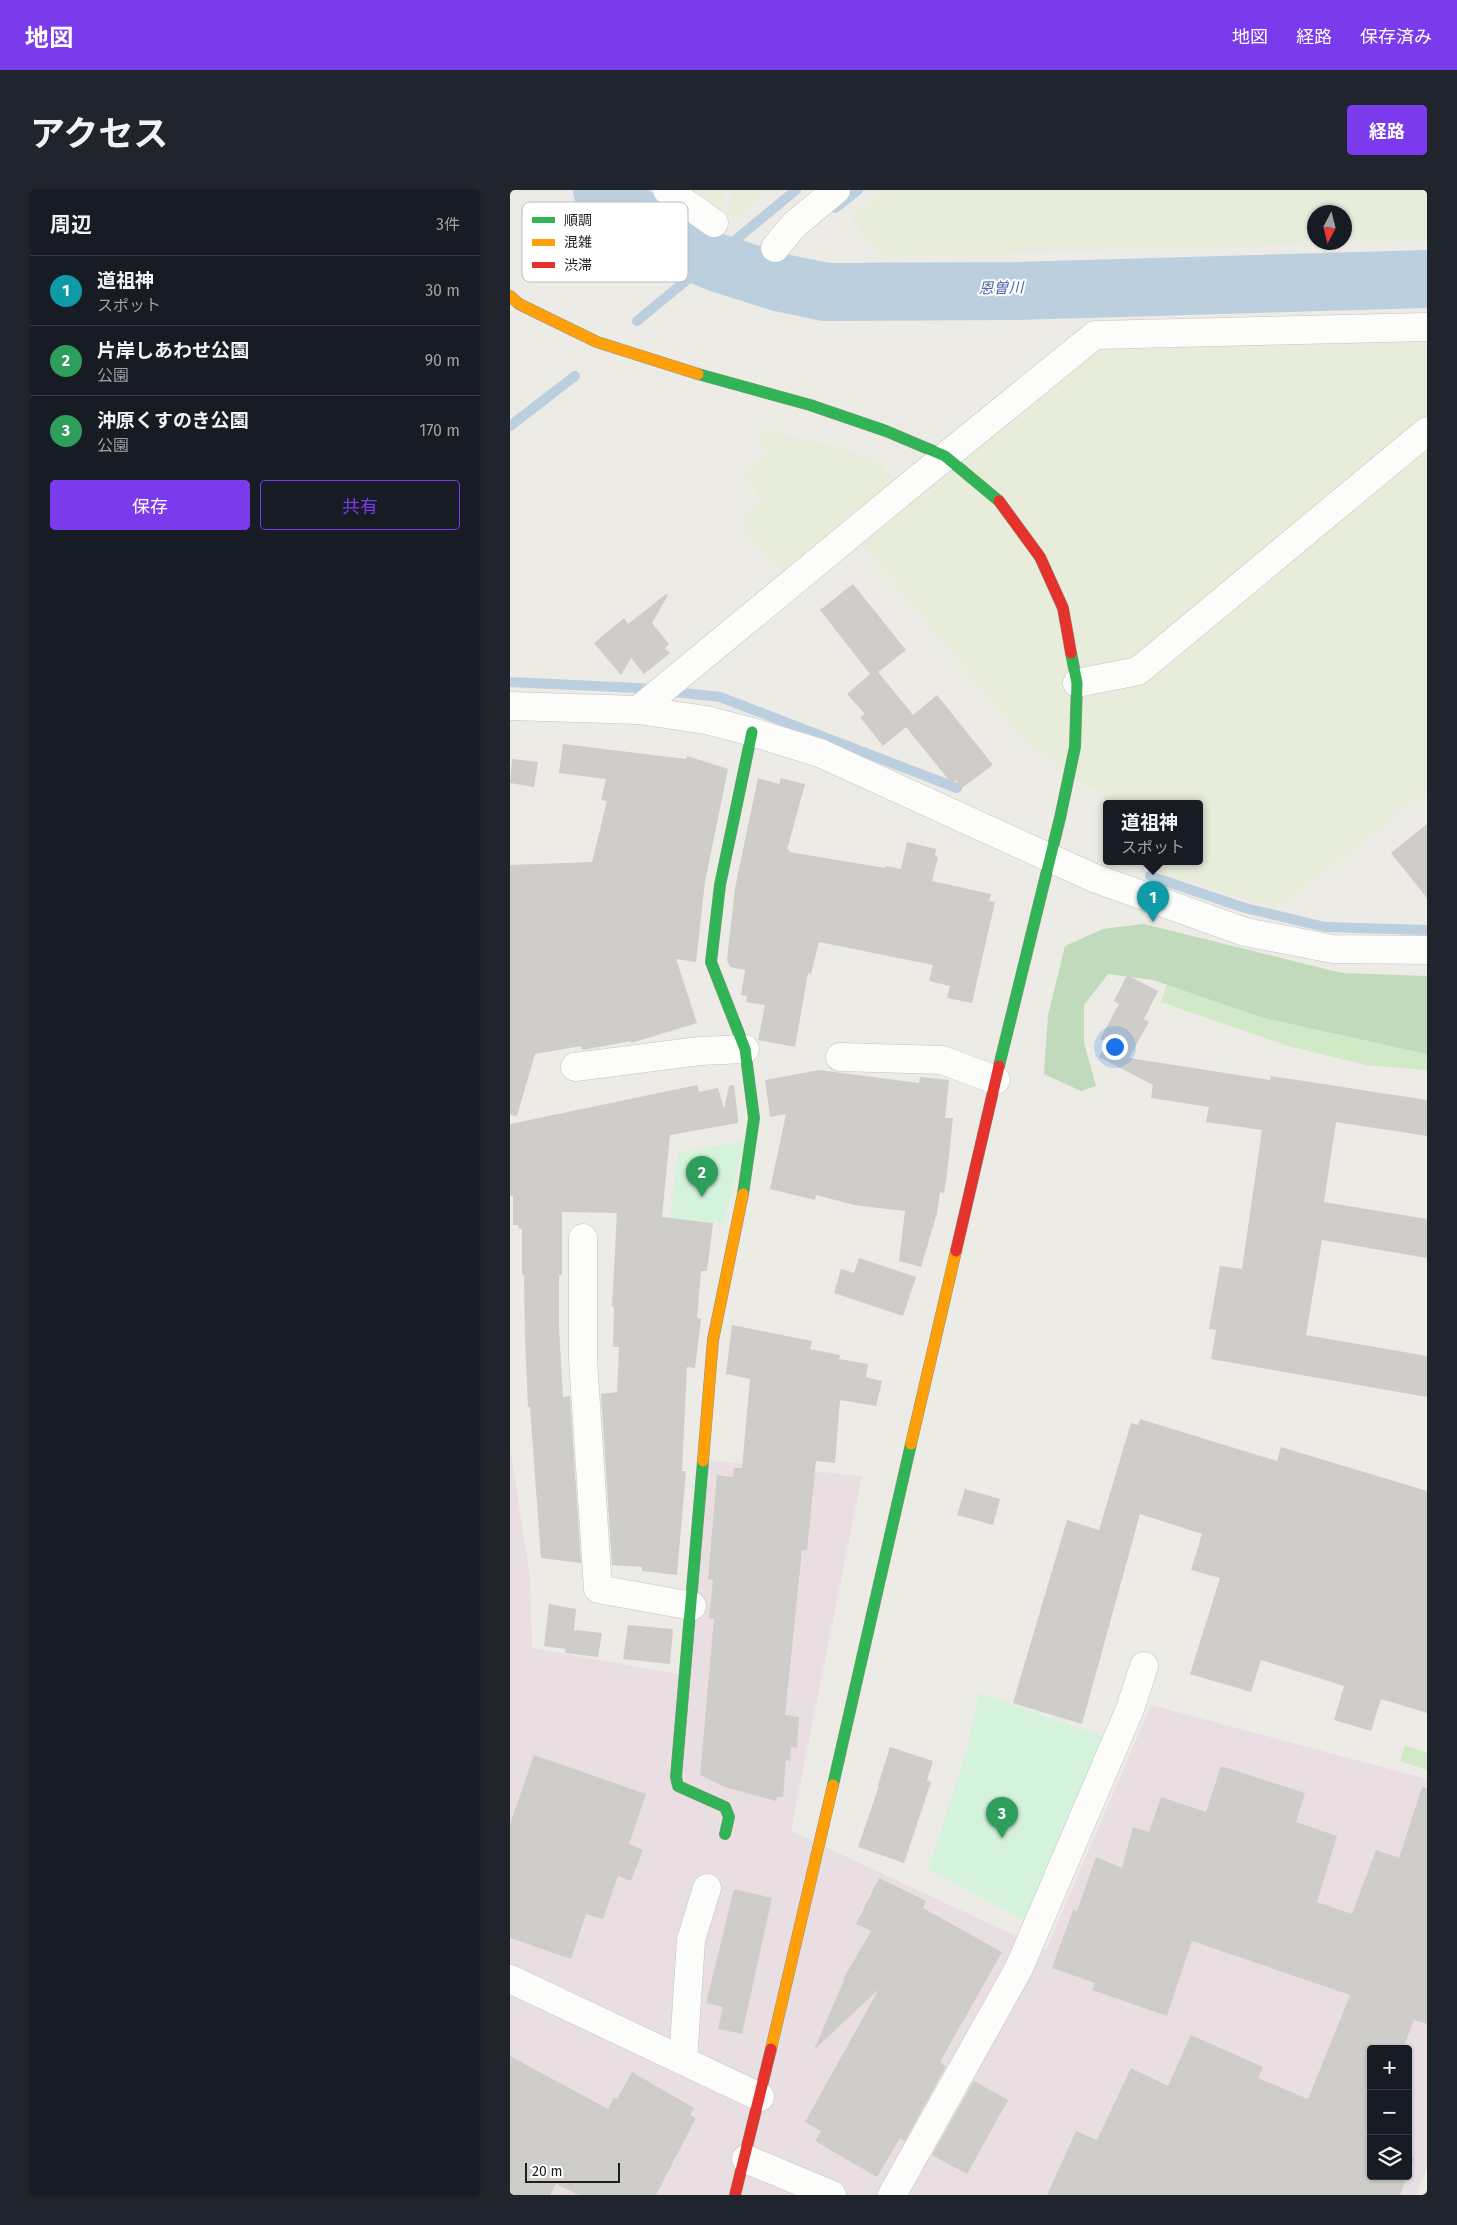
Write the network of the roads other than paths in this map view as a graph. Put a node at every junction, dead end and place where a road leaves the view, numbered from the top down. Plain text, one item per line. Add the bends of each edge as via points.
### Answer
1 (667, 190) edge
2 (836, 190) edge
3 (684, 202) edge
4 (688, 205) edge
5 (714, 223) dead end
6 (775, 248) dead end
7 (510, 296) edge
8 (1427, 327) edge
9 (1427, 431) edge
10 (945, 456) junction
11 (1078, 683) junction
12 (655, 696) junction
13 (510, 706) edge
14 (752, 732) junction
15 (1050, 859) junction
16 (1427, 950) edge
17 (745, 1049) junction
18 (840, 1057) dead end
19 (575, 1067) dead end
20 (996, 1080) junction
21 (583, 1238) dead end
22 (692, 1606) junction
23 (1144, 1666) dead end
24 (726, 1834) dead end
25 (707, 1888) dead end
26 (510, 1979) edge
27 (683, 2061) junction
28 (760, 2097) junction
29 (746, 2159) junction
30 (735, 2195) edge
31 (832, 2195) edge
32 (892, 2195) edge

1 - 3 street
2 - 6 street via 794,225
4 - 5 street
7 - 10 street via 519,304 596,342 810,405 886,430
8 - 10 street via 1095,335
9 - 11 street via 1138,671
10 - 11 street via 1000,502 1040,558 1063,608
10 - 12 street
11 - 15 street via 1075,747
12 - 13 street
12 - 14 street via 706,720
14 - 15 street via 820,753
14 - 17 street via 720,885 711,962
15 - 16 street via 1140,896 1245,932 1333,949
15 - 20 street
17 - 19 street via 700,1051
17 - 22 street via 754,1118 746,1179 713,1340
18 - 20 street via 942,1060
20 - 28 street
21 - 22 street via 583,1359 598,1589
22 - 24 street via 676,1777 678,1786 725,1807 729,1817
23 - 32 street via 1130,1709 1019,1968
25 - 27 street via 691,1940
26 - 27 street
27 - 28 street
28 - 29 street
29 - 30 street
29 - 31 street

